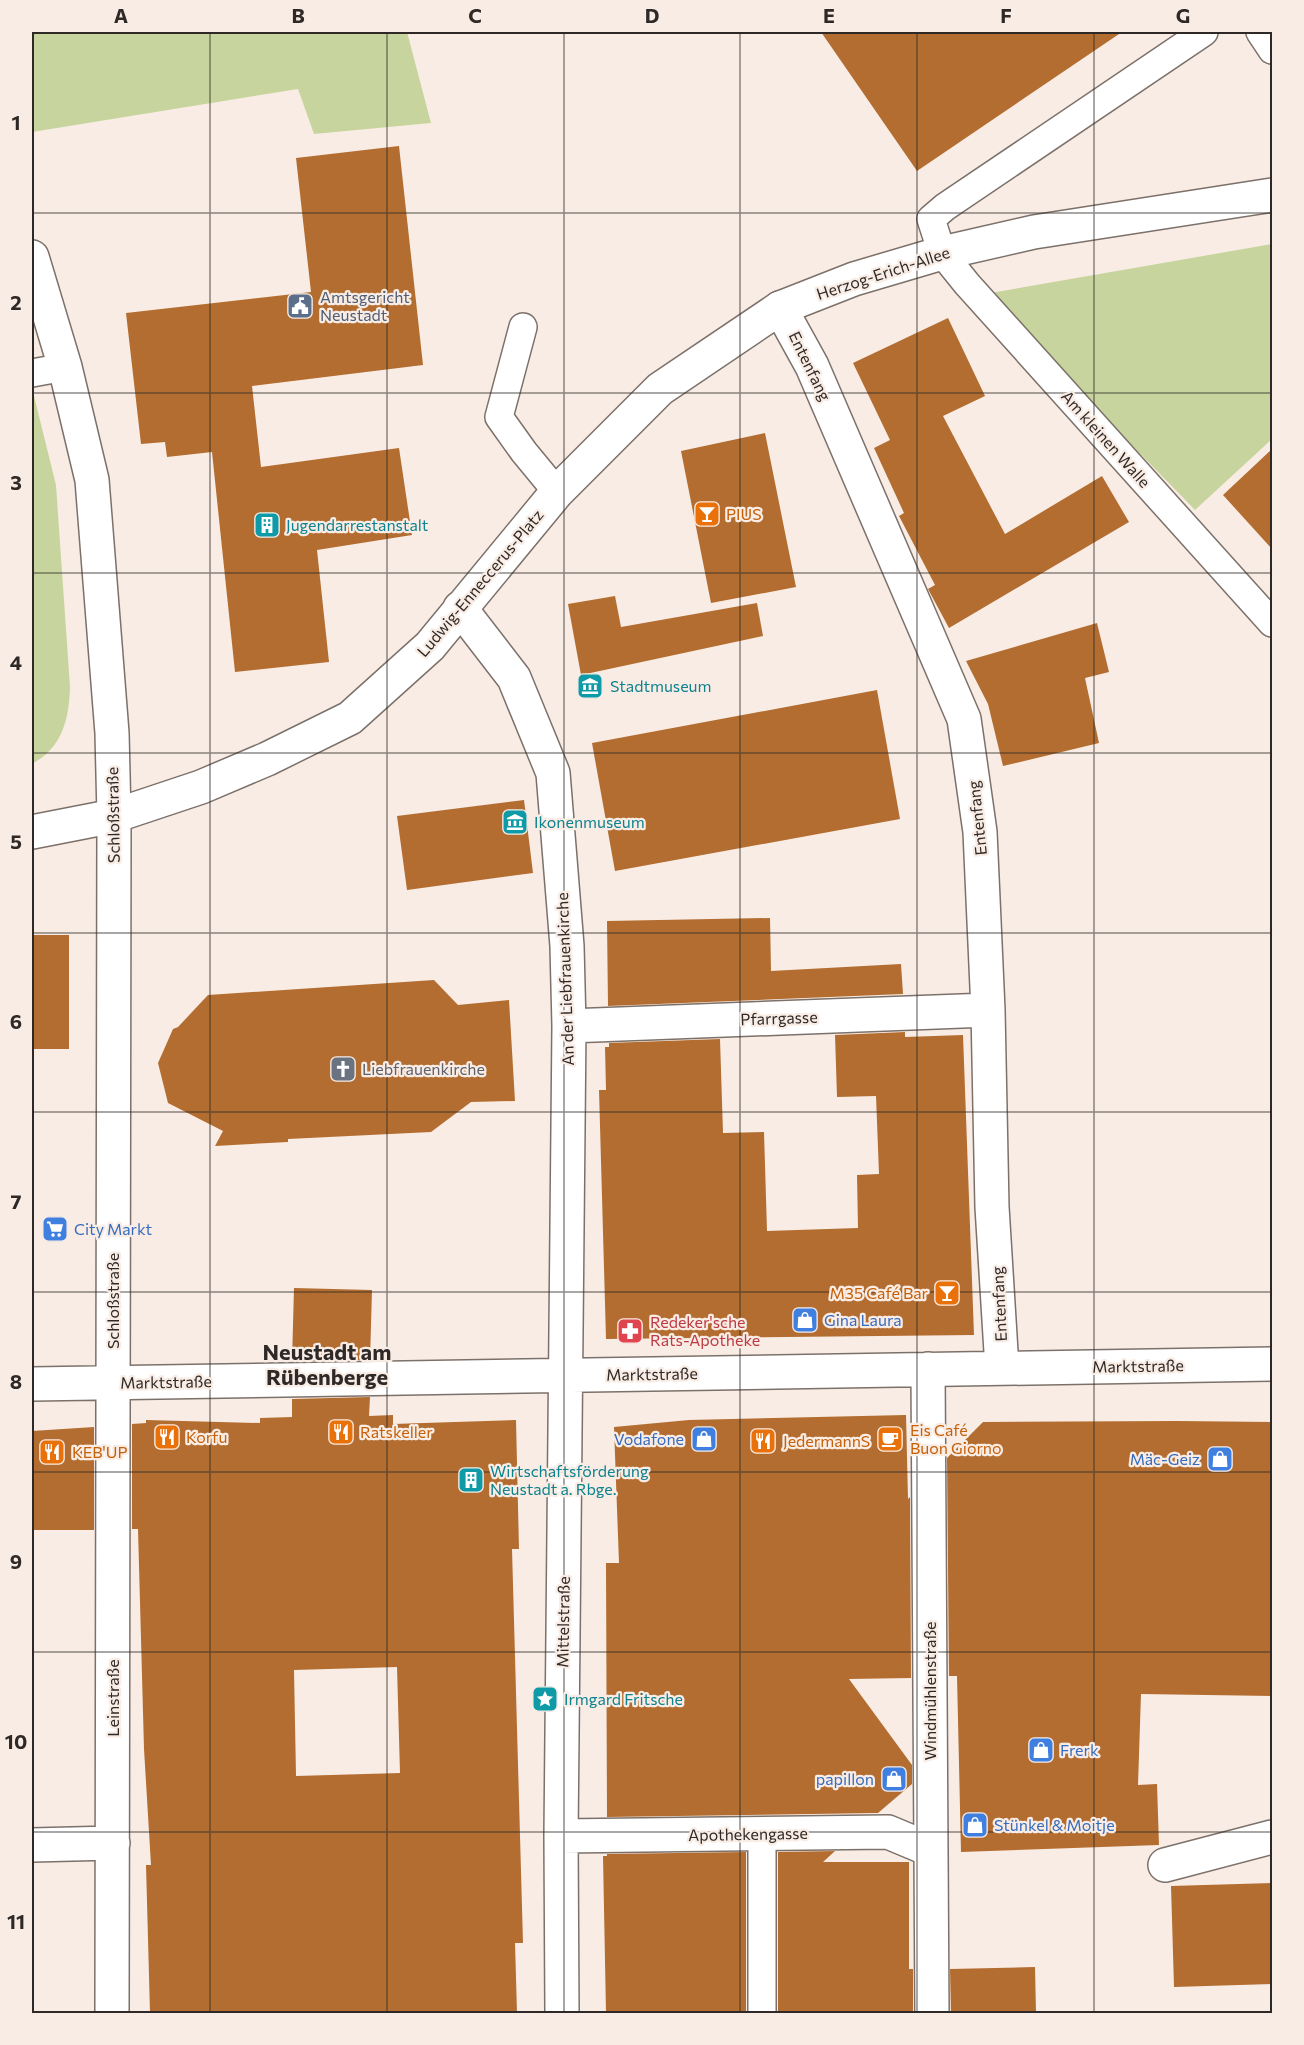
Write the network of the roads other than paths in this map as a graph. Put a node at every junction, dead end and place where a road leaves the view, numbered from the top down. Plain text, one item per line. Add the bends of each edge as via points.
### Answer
1 (1204, 32) edge
2 (1260, 32) edge
3 (1272, 50) edge
4 (1272, 195) edge
5 (942, 253) junction
6 (32, 257) edge
7 (780, 308) junction
8 (523, 327) dead end
9 (65, 367) junction
10 (32, 373) edge
11 (557, 492) junction
12 (460, 608) junction
13 (1272, 623) edge
14 (114, 816) junction
15 (32, 832) edge
16 (988, 1010) junction
17 (569, 1026) junction
18 (1272, 1364) edge
19 (1002, 1368) junction
20 (928, 1369) junction
21 (566, 1375) junction
22 (113, 1382) junction
23 (32, 1384) edge
24 (762, 1834) junction
25 (561, 1836) junction
26 (1272, 1837) edge
27 (113, 1844) junction
28 (32, 1845) edge
29 (931, 1850) junction
30 (1165, 1865) dead end
31 (112, 2013) edge
32 (562, 2013) edge
33 (762, 2013) edge
34 (932, 2013) edge

1 - 5 lane via 938,213 931,219
2 - 3 lane
4 - 5 street, Herzog-Erich-Allee via 1034,232
5 - 7 street, Herzog-Erich-Allee via 854,279
5 - 13 lane, Am kleinen Walle
6 - 9 street, Schloßstraße
7 - 11 street, Herzog-Erich-Allee via 660,389
7 - 16 street, Entenfang via 812,366 964,719 980,832
8 - 11 lane via 499,417
9 - 10 lane
9 - 14 street, Schloßstraße via 92,480 112,733
11 - 12 street, Ludwig-Enneccerus-Platz
12 - 14 street, Ludwig-Enneccerus-Platz via 430,646 350,718 201,787
12 - 17 street, An der Liebfrauenkirche via 514,678 552,773 567,946
14 - 15 street
14 - 22 street, Schloßstraße
16 - 17 street, Pfarrgasse
16 - 19 street, Entenfang via 992,1207
17 - 21 street, An der Liebfrauenkirche
18 - 19 street, Marktstraße
19 - 20 street, Marktstraße
20 - 21 street, Marktstraße
20 - 29 street, Windmühlenstraße
21 - 22 street, Marktstraße
21 - 25 street, Mittelstraße
22 - 23 street, Marktstraße
22 - 27 street, Leinstraße
24 - 25 street, Apothekengasse
24 - 29 street, Apothekengasse via 888,1832
24 - 33 lane
25 - 32 street, Mittelstraße
26 - 30 street
27 - 28 street
27 - 31 street, Leinstraße
29 - 34 street, Windmühlenstraße

